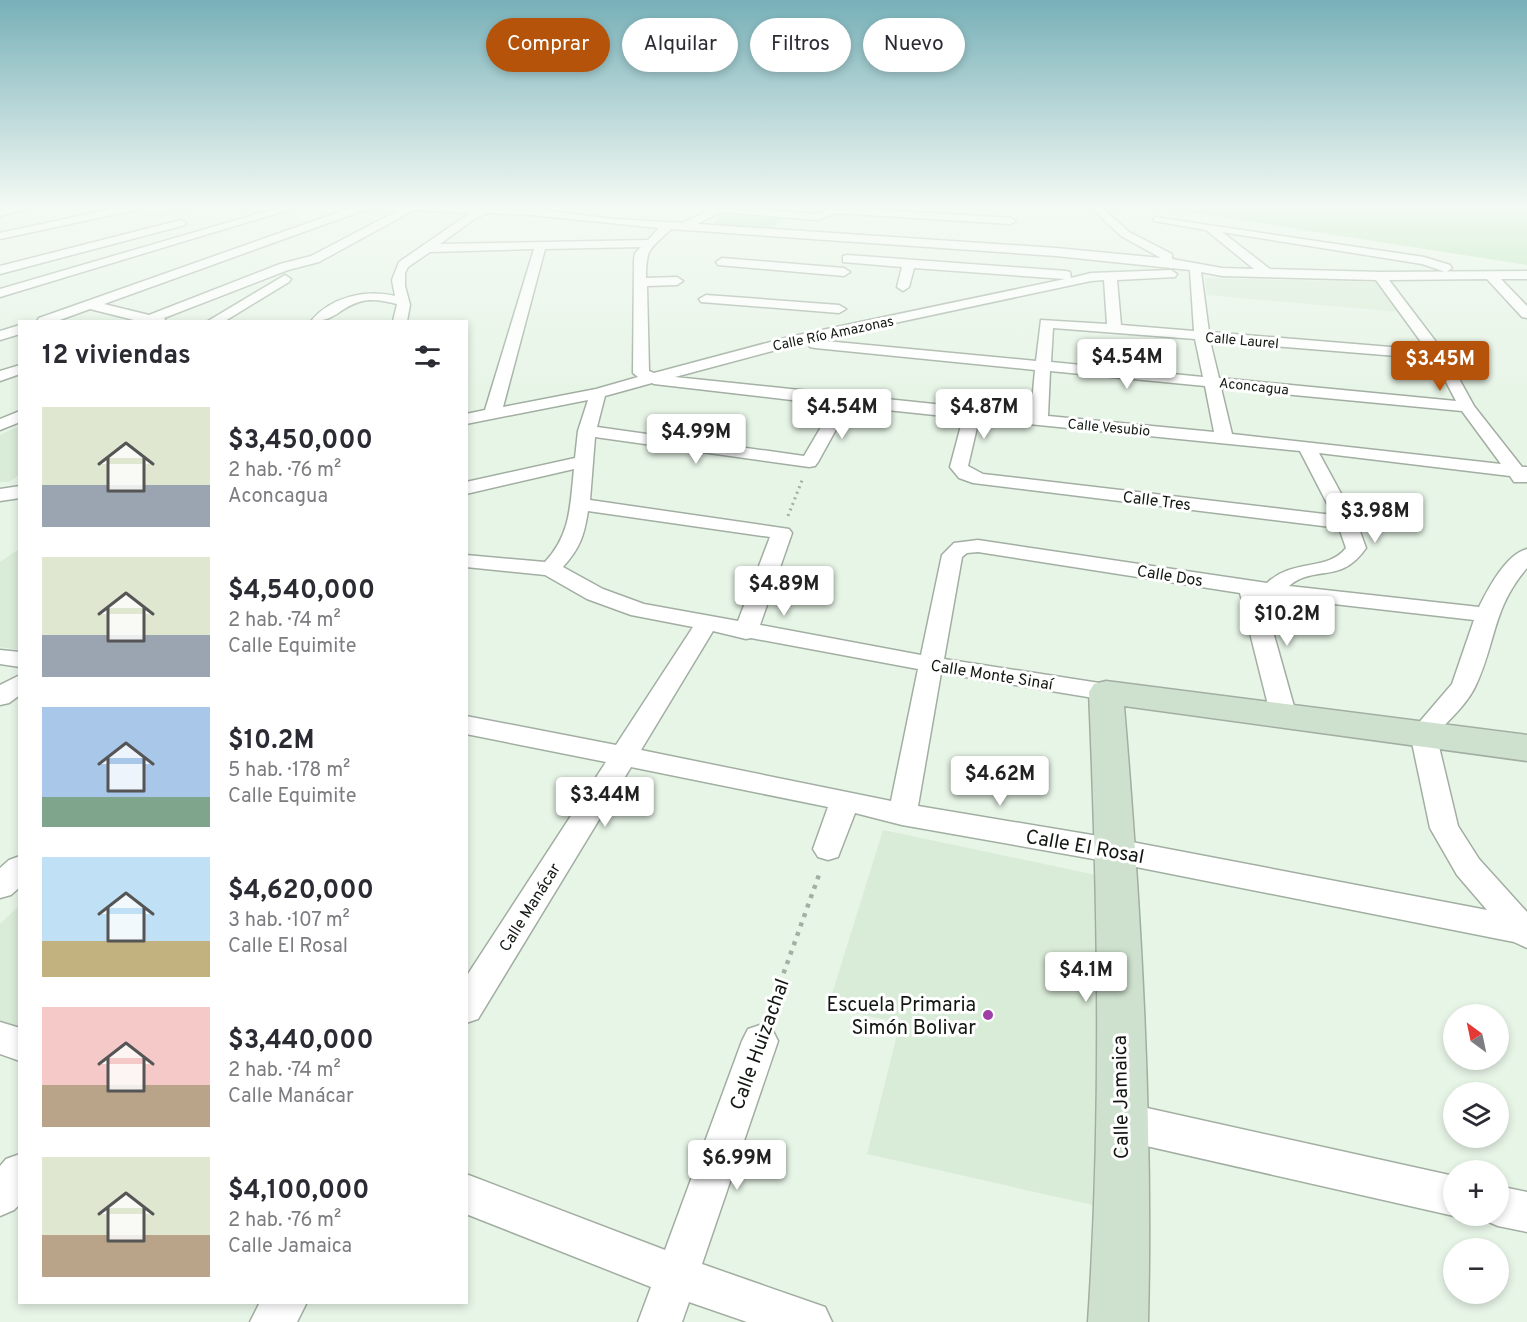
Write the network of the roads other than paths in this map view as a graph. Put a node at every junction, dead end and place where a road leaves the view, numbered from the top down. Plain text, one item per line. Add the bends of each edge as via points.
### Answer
1 (89, 267) edge
2 (200, 267) edge
3 (286, 267) edge
4 (302, 267) edge
5 (402, 267) edge
6 (534, 267) edge
7 (641, 267) edge
8 (760, 267) edge
9 (845, 267) edge
10 (908, 267) edge
11 (947, 267) edge
12 (1182, 267) edge
13 (1189, 267) edge
14 (1258, 267) edge
15 (1335, 267) edge
16 (1442, 267) edge
17 (1194, 269) junction
18 (1266, 273) junction
19 (1527, 275) edge
20 (1350, 276) junction
21 (1380, 276) junction
22 (1461, 276) junction
23 (1491, 276) junction
24 (1091, 277) junction
25 (1110, 277) junction
26 (677, 280) dead end
27 (640, 282) junction
28 (903, 287) dead end
29 (0, 293) edge
30 (706, 298) dead end
31 (402, 301) junction
32 (90, 305) junction
33 (1527, 314) edge
34 (47, 320) edge
35 (151, 320) edge
36 (217, 320) edge
37 (319, 320) edge
38 (400, 320) edge
39 (1114, 329) junction
40 (18, 330) edge
41 (839, 332) junction
42 (0, 336) edge
43 (1202, 337) junction
44 (789, 341) junction
45 (1439, 355) junction
46 (1041, 366) junction
47 (18, 370) edge
48 (0, 376) edge
49 (654, 380) junction
50 (1212, 381) junction
51 (598, 393) junction
52 (844, 401) junction
53 (1467, 407) junction
54 (972, 413) junction
55 (492, 415) junction
56 (18, 417) edge
57 (468, 419) edge
58 (1040, 420) junction
59 (0, 425) edge
60 (586, 431) junction
61 (1224, 438) junction
62 (1306, 446) junction
63 (583, 462) junction
64 (1523, 477) edge
65 (468, 488) edge
66 (18, 492) edge
67 (0, 495) edge
68 (0, 501) edge
69 (18, 503) edge
70 (580, 504) junction
71 (1347, 523) junction
72 (1527, 555) edge
73 (468, 561) edge
74 (550, 569) junction
75 (1262, 589) junction
76 (1487, 615) junction
77 (706, 624) junction
78 (746, 632) junction
79 (0, 657) edge
80 (18, 660) edge
81 (930, 664) junction
82 (18, 684) edge
83 (1106, 692) junction
84 (0, 697) edge
85 (1284, 717) junction
86 (468, 725) edge
87 (1423, 734) junction
88 (1527, 748) edge
89 (622, 756) junction
90 (845, 800) junction
91 (902, 814) junction
92 (828, 849) road end
93 (1116, 851) junction
94 (18, 870) edge
95 (0, 886) edge
96 (1526, 932) edge
97 (468, 1005) edge
98 (0, 1038) edge
99 (760, 1041) road end
100 (18, 1044) edge
101 (1119, 1121) junction
102 (18, 1175) edge
103 (1443, 1194) edge
104 (468, 1195) edge
105 (0, 1196) edge
106 (1509, 1208) edge
107 (1527, 1212) edge
108 (676, 1276) junction
109 (284, 1304) edge
110 (272, 1322) edge
111 (660, 1322) edge
112 (810, 1322) edge
113 (1118, 1322) edge

1 - 29 street
2 - 32 street
3 - 35 street
4 - 36 street
5 - 31 street via 396,281 403,293
6 - 55 street
7 - 27 street
8 - 9 street via 843,277
10 - 28 street
11 - 24 street
12 - 17 street
13 - 17 street
14 - 18 street
15 - 20 street
16 - 22 street
17 - 18 street
17 - 25 street, Calle Río Amazonas
17 - 43 street
18 - 20 street
19 - 23 street
20 - 21 street
21 - 22 street
21 - 45 street
22 - 23 street
23 - 33 street
24 - 25 street, Calle Río Amazonas
24 - 41 street, Calle Río Amazonas
25 - 39 street
26 - 27 street
27 - 49 street via 641,373
30 - 41 street via 840,304
31 - 37 street via 362,296
31 - 38 street via 405,309
32 - 34 street
32 - 35 street
39 - 43 street, Calle Laurel
39 - 46 street, Calle Laurel via 1046,323
40 - 42 street
41 - 44 street, Calle Río Amazonas
43 - 45 street, Calle Laurel
43 - 50 street
44 - 46 street, Aconcagua
44 - 49 street, Calle Río Amazonas
45 - 53 street
46 - 50 street, Aconcagua
46 - 58 street
47 - 48 street
49 - 51 street, Calle Río Amazonas
49 - 52 street, Calle Vesubio
50 - 53 street, Aconcagua
50 - 61 street
51 - 55 street, Calle Río Amazonas
51 - 60 street
52 - 54 street, Calle Vesubio
52 - 60 street via 810,462
53 - 64 street
54 - 58 street, Calle Vesubio
54 - 71 street, Calle Tres via 959,467 966,474
55 - 57 street, Calle Río Amazonas
56 - 59 street
58 - 61 street, Calle Vesubio
60 - 63 street
61 - 62 street, Calle Vesubio
62 - 64 street, Calle Vesubio
62 - 71 street
63 - 65 street
63 - 70 street
66 - 67 street
68 - 69 street
70 - 74 street via 568,549
70 - 78 street via 782,533
71 - 75 street via 1356,548 1350,558 1338,566 1290,575
72 - 76 street via 1502,583
73 - 74 street, Calle Monte Sinaí
74 - 77 street, Calle Monte Sinaí via 595,594 639,610
75 - 76 street, Calle Dos
75 - 81 street, Calle Dos via 978,546 961,547 952,555
75 - 85 street
76 - 87 street via 1463,687
77 - 78 street, Calle Monte Sinaí
77 - 89 street, Calle Manácar
78 - 81 street, Calle Monte Sinaí
79 - 80 street
81 - 83 street, Calle Monte Sinaí
81 - 91 street
82 - 84 street
83 - 85 main road, Calle Monte Sinaí
83 - 93 main road, Calle Jamaica
85 - 87 main road, Calle Monte Sinaí
86 - 89 street, Calle El Rosal
87 - 88 main road, Calle Monte Sinaí
87 - 96 street via 1444,828 1468,867
89 - 90 street, Calle El Rosal
89 - 97 street, Calle Manácar
90 - 91 street, Calle El Rosal
90 - 92 street
91 - 93 street, Calle El Rosal
93 - 96 street, Calle El Rosal
93 - 101 main road, Calle Jamaica
94 - 95 street
98 - 100 street
99 - 108 street, Calle Huizachal
101 - 103 street
101 - 113 main road, Calle Jamaica via 1123,1210
102 - 105 street
104 - 108 street
106 - 107 street
108 - 111 street, Calle Huizachal
108 - 112 street
109 - 110 street

